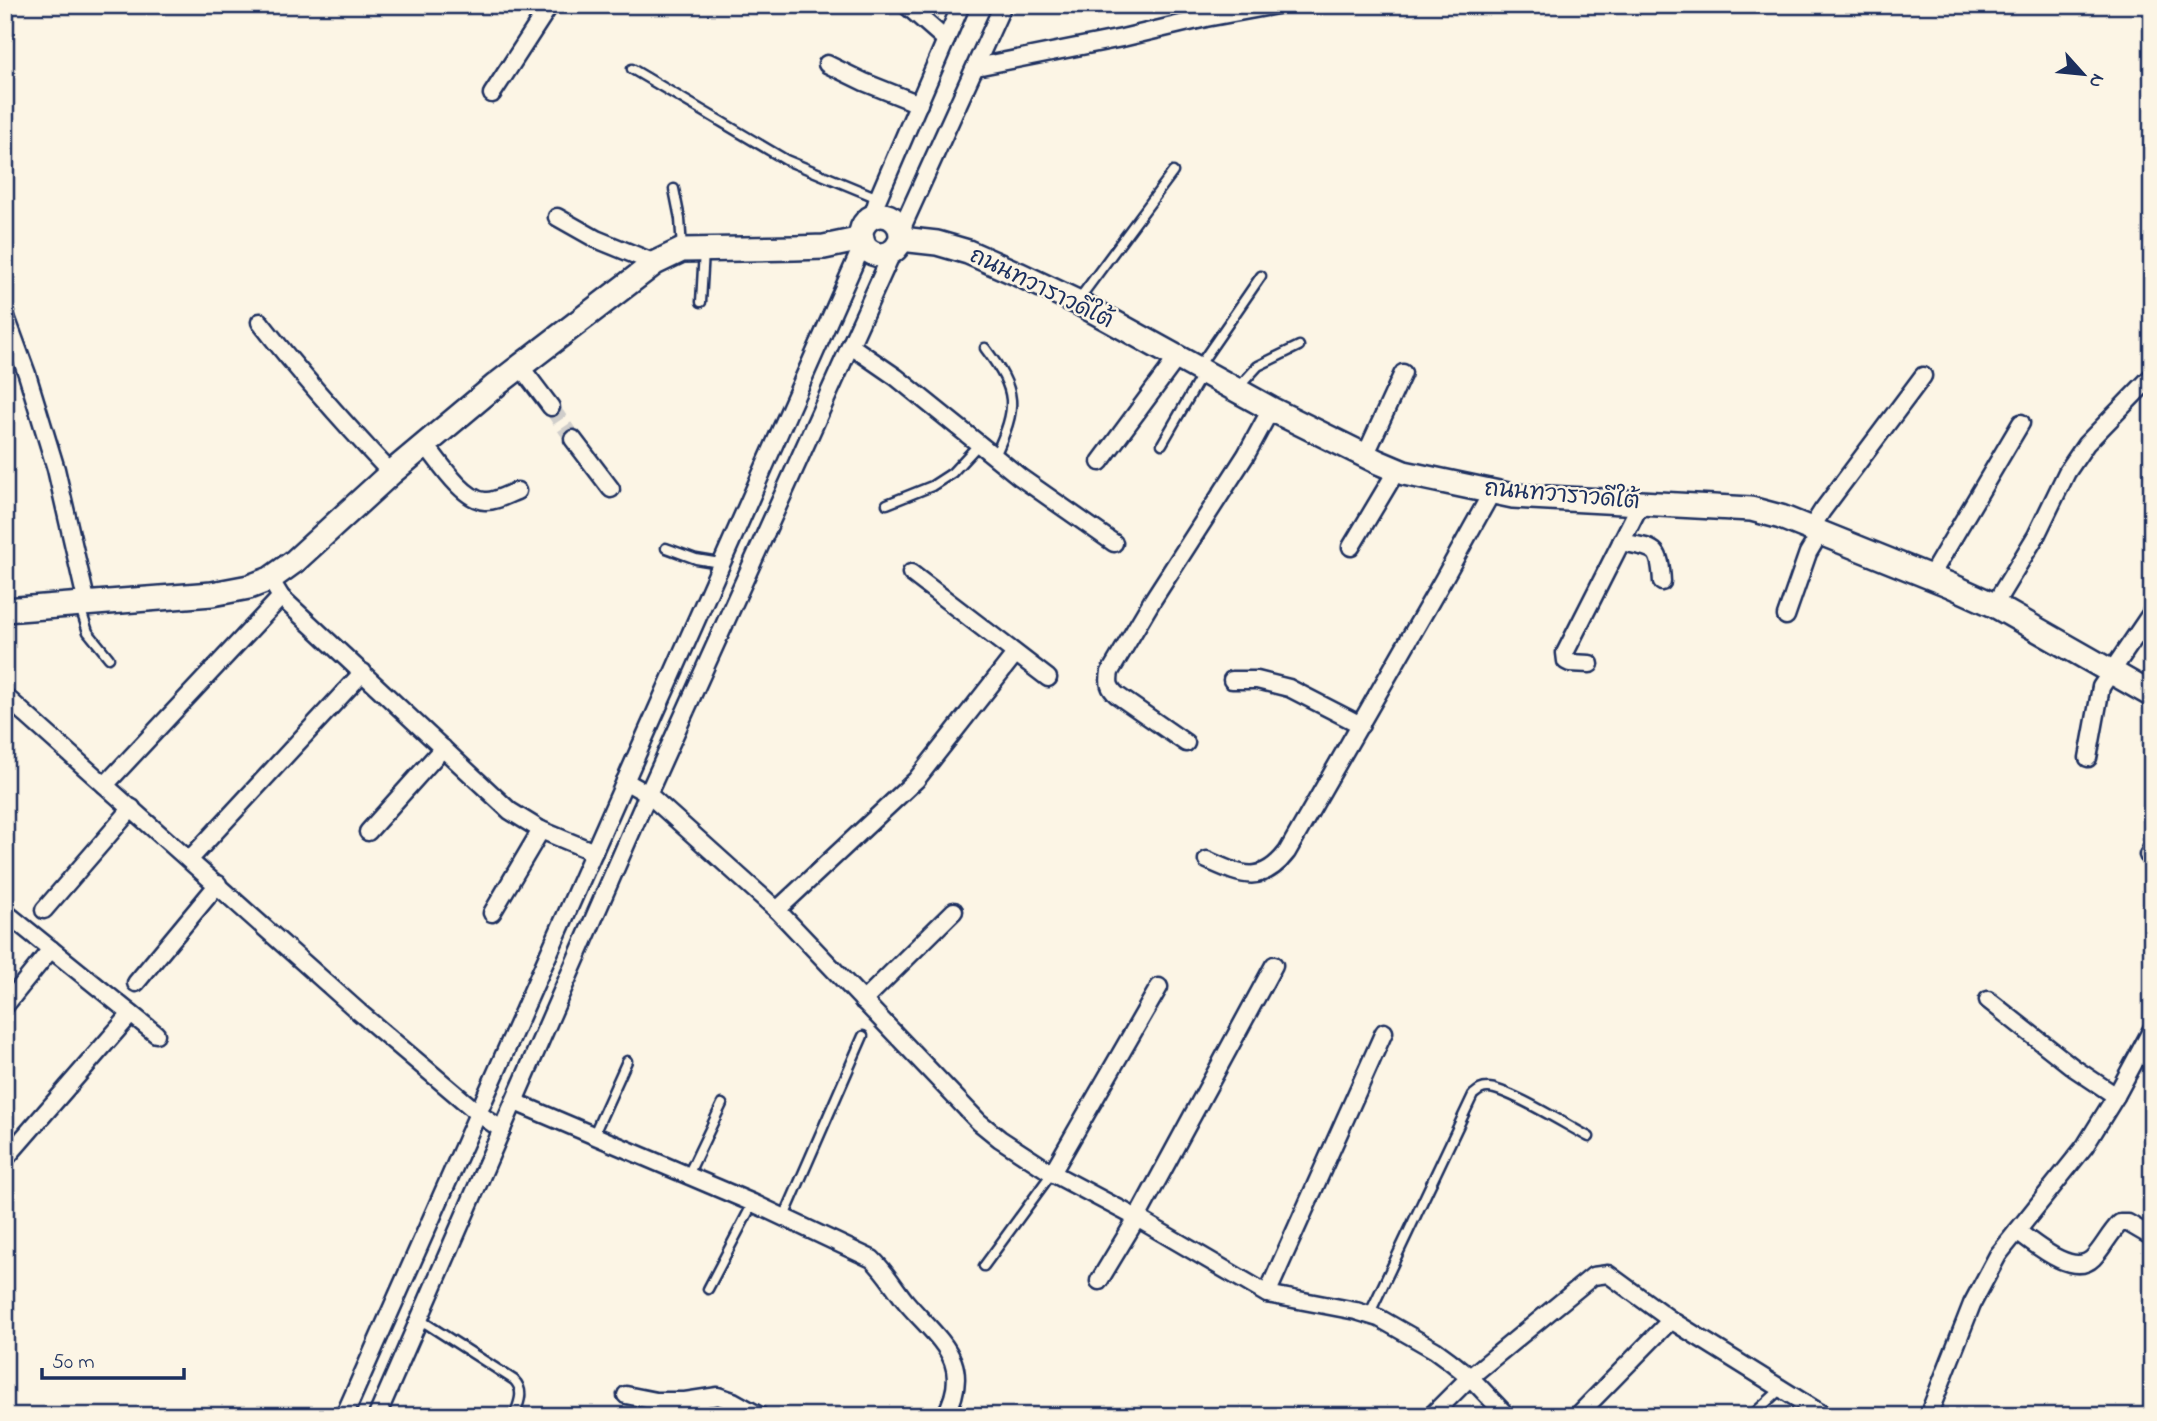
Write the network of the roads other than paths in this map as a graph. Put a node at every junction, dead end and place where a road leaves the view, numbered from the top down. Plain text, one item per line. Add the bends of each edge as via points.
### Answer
1 (550, 5) edge
2 (906, 5) edge
3 (961, 5) edge
4 (1003, 5) edge
5 (1277, 5) edge
6 (946, 40) junction
7 (827, 64) dead end
8 (976, 66) junction
9 (632, 69) dead end
10 (492, 94) dead end
11 (919, 103) junction
12 (1173, 172) dead end
13 (674, 189) dead end
14 (557, 217) dead end
15 (869, 225) junction
16 (898, 241) junction
17 (693, 249) junction
18 (655, 263) junction
19 (1261, 276) dead end
20 (701, 302) dead end
21 (1077, 302) junction
22 (5, 314) edge
23 (260, 322) dead end
24 (851, 346) junction
25 (1299, 346) dead end
26 (985, 348) dead end
27 (520, 366) junction
28 (1192, 367) junction
29 (1403, 373) dead end
30 (1923, 376) dead end
31 (2152, 376) edge
32 (1235, 390) junction
33 (551, 407) tunnel mouth
34 (1271, 410) junction
35 (2021, 423) dead end
36 (573, 439) tunnel mouth
37 (425, 444) junction
38 (979, 444) junction
39 (1162, 444) dead end
40 (1364, 456) junction
41 (995, 457) junction
42 (1100, 462) dead end
43 (1397, 470) junction
44 (391, 473) junction
45 (611, 489) dead end
46 (517, 491) dead end
47 (1492, 492) junction
48 (1641, 503) junction
49 (887, 504) dead end
50 (1815, 532) junction
51 (1621, 542) junction
52 (1114, 543) dead end
53 (1351, 547) dead end
54 (666, 548) dead end
55 (720, 563) junction
56 (911, 573) dead end
57 (1930, 577) junction
58 (1662, 583) dead end
59 (275, 588) junction
60 (83, 604) junction
61 (1994, 604) junction
62 (5, 610) edge
63 (2152, 612) edge
64 (1786, 616) dead end
65 (1015, 654) junction
66 (110, 658) dead end
67 (1590, 664) dead end
68 (2111, 670) junction
69 (363, 672) junction
70 (1048, 678) dead end
71 (1233, 680) dead end
72 (2152, 695) edge
73 (5, 696) edge
74 (1361, 725) junction
75 (1186, 743) dead end
76 (443, 748) junction
77 (2088, 758) dead end
78 (625, 780) junction
79 (104, 785) junction
80 (648, 794) junction
81 (132, 807) junction
82 (541, 830) junction
83 (368, 832) dead end
84 (594, 852) junction
85 (190, 859) junction
86 (1207, 860) dead end
87 (218, 884) junction
88 (44, 910) dead end
89 (777, 911) junction
90 (954, 911) dead end
91 (5, 912) edge
92 (492, 913) dead end
93 (51, 949) junction
94 (1274, 965) dead end
95 (136, 983) dead end
96 (1159, 987) dead end
97 (1988, 1000) dead end
98 (863, 1001) junction
99 (5, 1006) edge
100 (131, 1014) junction
101 (2152, 1029) edge
102 (1384, 1032) dead end
103 (156, 1034) dead end
104 (863, 1036) dead end
105 (627, 1061) dead end
106 (2116, 1096) junction
107 (515, 1102) junction
108 (722, 1104) dead end
109 (478, 1113) junction
110 (502, 1130) junction
111 (594, 1134) junction
112 (1589, 1137) dead end
113 (5, 1159) edge
114 (1052, 1172) junction
115 (688, 1175) junction
116 (752, 1203) junction
117 (783, 1217) junction
118 (1137, 1217) junction
119 (2017, 1231) junction
120 (2152, 1237) edge
121 (984, 1266) dead end
122 (1099, 1281) dead end
123 (708, 1289) dead end
124 (1268, 1294) junction
125 (1369, 1315) junction
126 (419, 1319) junction
127 (1671, 1320) junction
128 (1470, 1377) junction
129 (1781, 1389) junction
130 (626, 1395) dead end
131 (344, 1416) edge
132 (377, 1416) edge
133 (514, 1416) edge
134 (760, 1416) edge
135 (945, 1416) edge
136 (1431, 1416) edge
137 (1507, 1416) edge
138 (1577, 1416) edge
139 (1751, 1416) edge
140 (1825, 1416) edge
141 (1928, 1416) edge

1 - 10 street
2 - 6 street
3 - 6 street
4 - 8 street
5 - 8 street
6 - 11 street
7 - 11 street
8 - 16 street
9 - 15 lane via 786,160
11 - 15 street
12 - 21 lane
13 - 17 lane
14 - 18 street
15 - 16 street via 880,215 889,217 897,222
15 - 16 street via 868,250 884,255
15 - 17 street via 824,247
15 - 55 street
16 - 21 street, ถนนทวาราวดีใต้ via 937,243 968,252
16 - 24 street
17 - 18 street
17 - 20 lane
18 - 27 street
19 - 28 lane
21 - 28 street, ถนนทวาราวดีใต้
22 - 60 street via 56,469
23 - 44 street
24 - 38 street
24 - 80 street
25 - 32 lane via 1258,366
26 - 41 lane via 1011,394 1012,411
27 - 33 street
27 - 37 street
28 - 32 street, ถนนทวาราวดีใต้
28 - 39 lane
28 - 42 street
29 - 40 street
30 - 50 street via 1830,500
31 - 61 street via 2086,444
32 - 34 street, ถนนทวาราวดีใต้
34 - 40 street, ถนนทวาราวดีใต้
34 - 75 street via 1110,672 1110,689
35 - 57 street
36 - 45 street
37 - 44 street
37 - 46 street via 463,491 475,498 485,501
38 - 41 street
38 - 49 lane via 952,473
40 - 43 street, ถนนทวาราวดีใต้
41 - 52 street
43 - 47 street, ถนนทวาราวดีใต้
43 - 53 street
44 - 59 street via 295,561
47 - 48 street, ถนนทวาราวดีใต้
47 - 74 street
48 - 50 street, ถนนทวาราวดีใต้ via 1751,509
48 - 51 street
50 - 57 street, ถนนทวาราวดีใต้
50 - 64 street
51 - 58 street via 1658,553
51 - 67 street via 1565,653 1570,663
54 - 55 lane
55 - 78 street
56 - 65 street
57 - 61 street, ถนนทวาราวดีใต้
59 - 60 street
59 - 69 street
59 - 79 street
60 - 62 street
60 - 66 lane via 88,632
61 - 68 street, ถนนทวาราวดีใต้
63 - 68 street
65 - 70 street
65 - 89 street via 916,780
68 - 72 street, ถนนทวาราวดีใต้
68 - 77 street via 2098,696
69 - 76 street
69 - 85 street
71 - 74 street via 1282,686
73 - 79 street
74 - 86 street via 1278,864 1254,876
76 - 82 street via 510,811
76 - 83 street
78 - 80 street
78 - 84 street
79 - 81 street
80 - 89 street
80 - 107 street
81 - 85 street
81 - 88 street
82 - 84 street
82 - 92 street
84 - 109 street
85 - 87 street
87 - 95 street
87 - 109 street
89 - 98 street
90 - 98 street
91 - 93 street
93 - 99 street
93 - 100 street
94 - 118 street
96 - 114 street
97 - 106 street
98 - 114 street via 979,1122
100 - 103 street
100 - 113 street
101 - 106 street
102 - 124 street
104 - 117 lane
105 - 111 lane
106 - 119 street via 2085,1146
107 - 110 street
107 - 111 street
108 - 115 lane
109 - 110 street
109 - 131 street
110 - 126 street
111 - 115 street
112 - 125 lane via 1491,1088 1473,1094
114 - 118 street
114 - 121 lane
115 - 116 street
116 - 117 street
116 - 123 lane
117 - 135 street via 872,1259 946,1345 956,1382
118 - 122 street
118 - 124 street
119 - 120 street via 2074,1265 2094,1258 2120,1223
119 - 141 street via 1998,1255 1972,1304
124 - 125 street
125 - 128 street via 1435,1350
126 - 132 street
126 - 133 lane via 520,1386
127 - 128 street via 1608,1274 1593,1276
127 - 129 street
127 - 138 street
128 - 136 street
128 - 137 street
129 - 139 lane
129 - 140 street
130 - 134 street via 656,1401 718,1396

